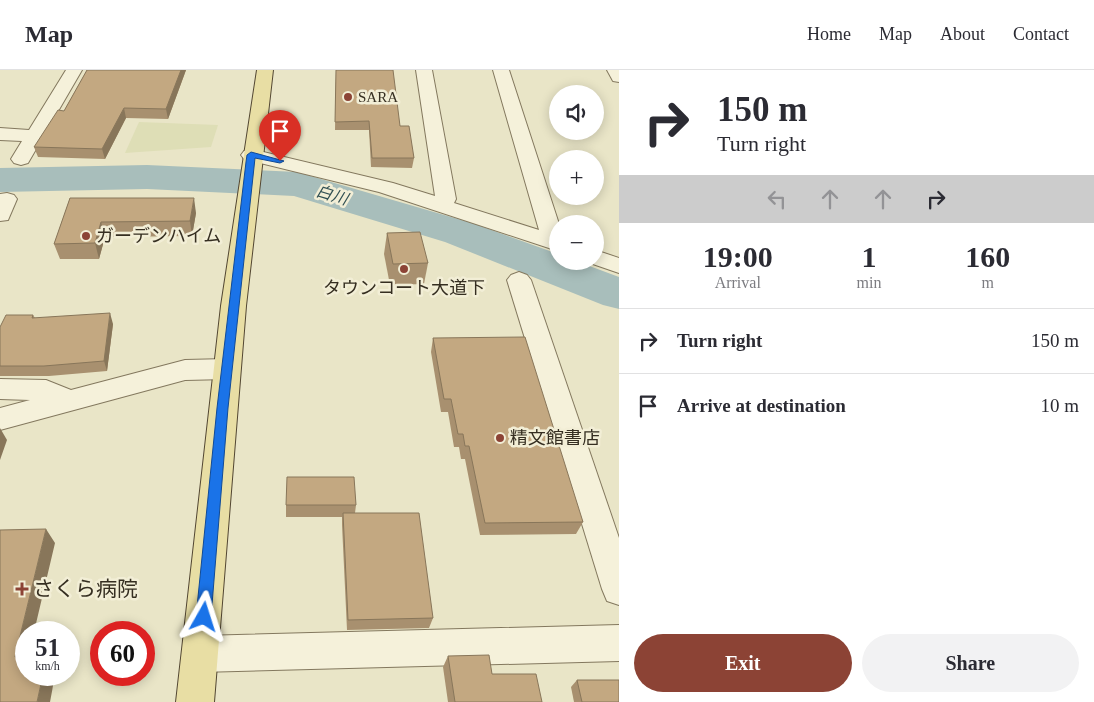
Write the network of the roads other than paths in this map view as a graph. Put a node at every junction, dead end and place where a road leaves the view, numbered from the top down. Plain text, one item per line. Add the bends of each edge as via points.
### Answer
1 (74, 70) edge
2 (265, 70) edge
3 (424, 70) edge
4 (501, 70) edge
5 (615, 70) edge
6 (619, 77) edge
7 (0, 134) edge
8 (35, 136) junction
9 (21, 159) dead end
10 (250, 159) junction
11 (446, 199) dead end
12 (549, 221) edge
13 (549, 241) edge
14 (604, 261) edge
15 (619, 266) edge
16 (519, 280) dead end
17 (227, 369) junction
18 (0, 389) edge
19 (67, 400) junction
20 (0, 419) edge
21 (619, 590) edge
22 (619, 643) edge
23 (200, 654) junction
24 (195, 702) edge

1 - 8 street
2 - 10 main road
3 - 11 street
4 - 12 street
5 - 6 street
7 - 8 street
8 - 9 street
10 - 13 street via 386,187
10 - 17 main road
14 - 15 street
16 - 21 street
17 - 19 street via 185,370
17 - 23 main road
18 - 19 street via 46,390
19 - 20 street
22 - 23 street
23 - 24 main road

